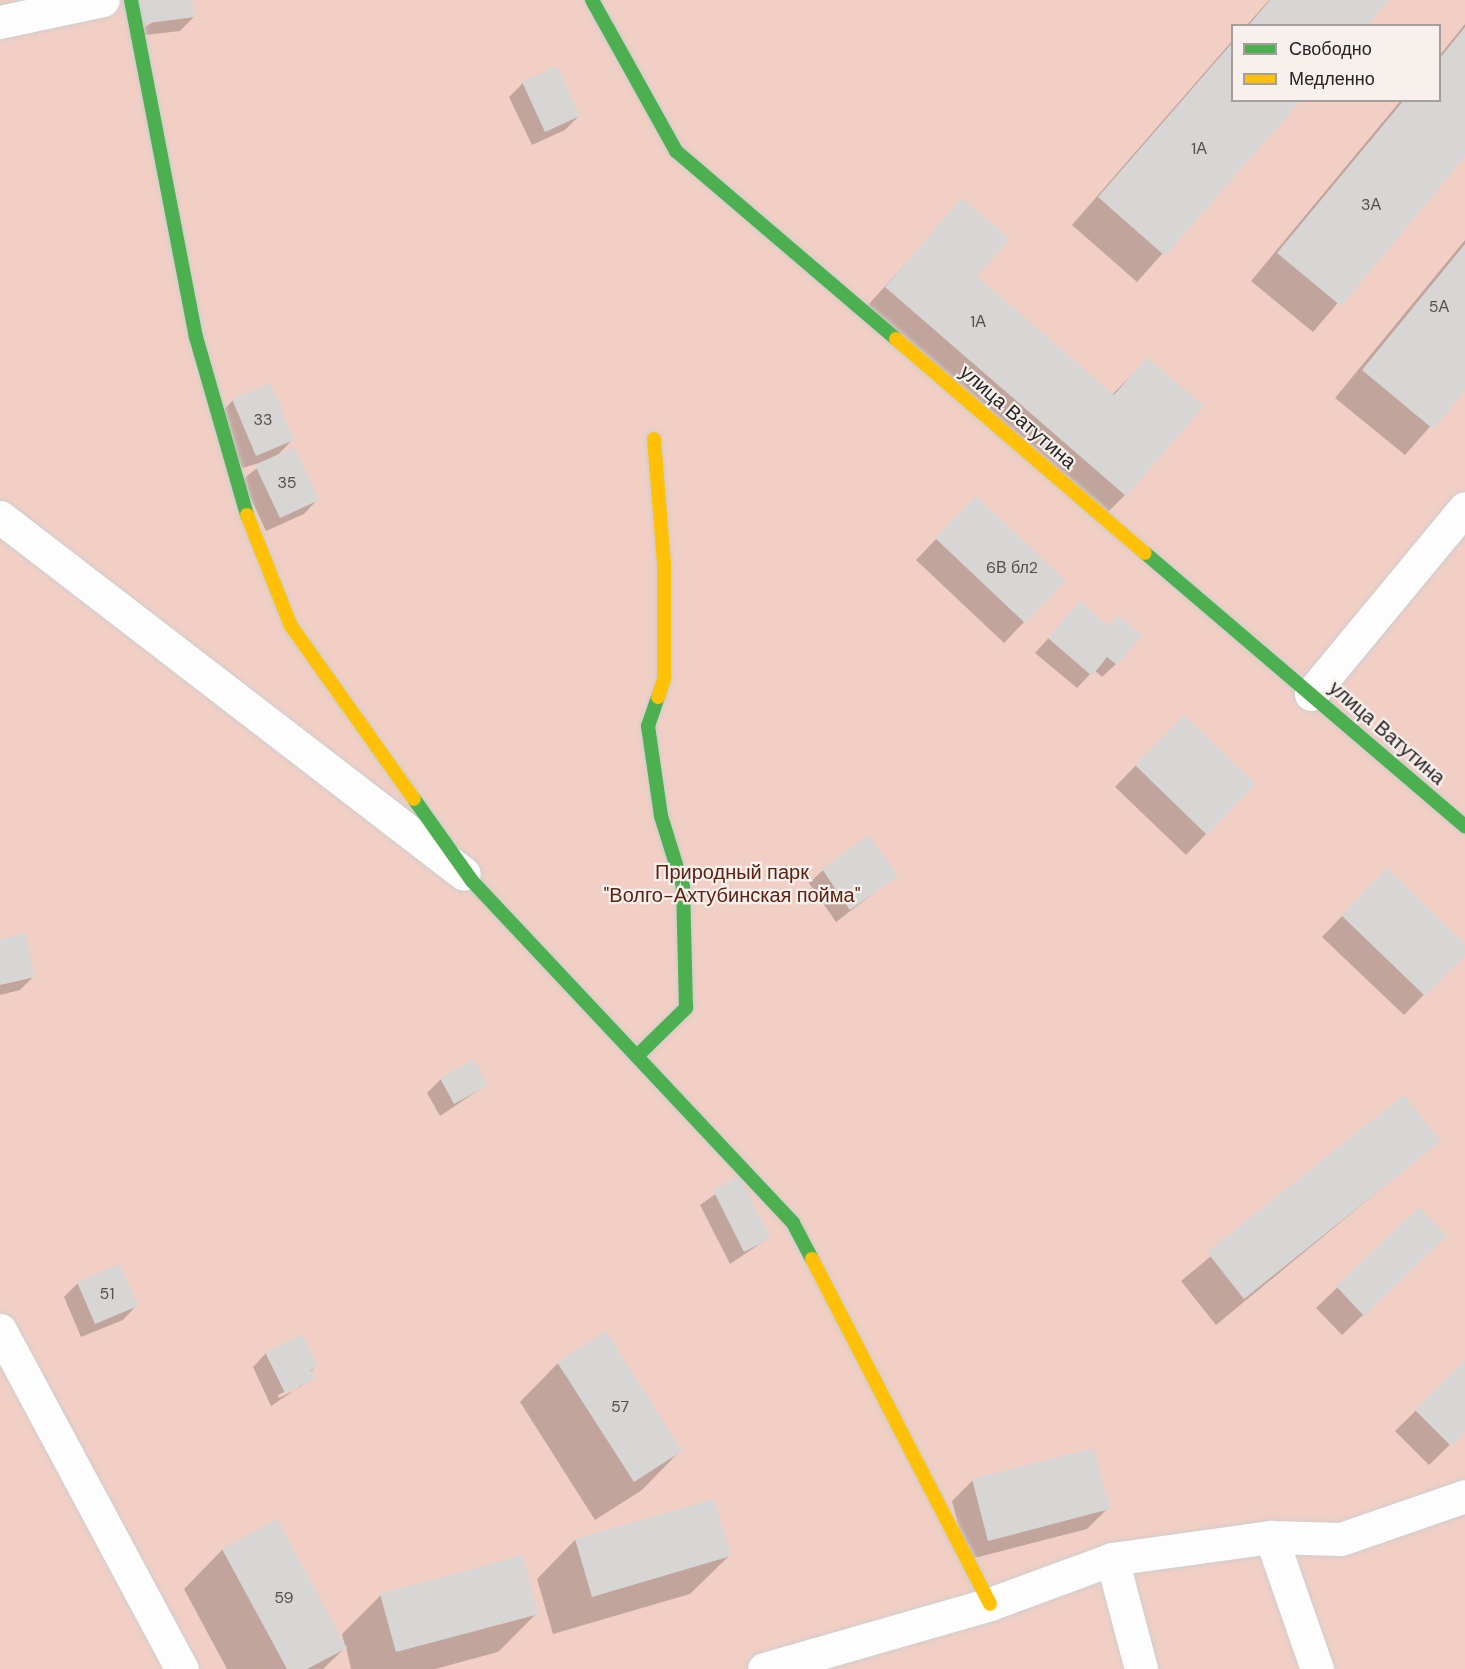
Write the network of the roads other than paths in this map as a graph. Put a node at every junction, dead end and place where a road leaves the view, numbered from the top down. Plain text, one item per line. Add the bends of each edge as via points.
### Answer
1 (103, 0) edge
2 (131, 0) edge
3 (592, 0) edge
4 (0, 22) edge
5 (654, 439) dead end
6 (1465, 508) edge
7 (0, 518) edge
8 (1311, 694) junction
9 (1465, 826) edge
10 (472, 881) junction
11 (637, 1056) junction
12 (0, 1330) edge
13 (1465, 1496) edge
14 (1271, 1537) junction
15 (1112, 1559) junction
16 (990, 1604) junction
17 (182, 1669) edge
18 (764, 1669) edge
19 (1141, 1669) edge
20 (1317, 1669) edge

1 - 4 street
2 - 10 street via 196,337 236,486 291,626
3 - 8 street, улица Ватутина via 676,151
5 - 11 street via 664,563 664,679 648,726 661,816 683,886 686,1008
6 - 8 street
7 - 10 street
8 - 9 street, улица Ватутина
10 - 11 street
11 - 16 street via 793,1223
12 - 17 street
13 - 14 street via 1341,1539
14 - 15 street
14 - 20 street
15 - 16 street
15 - 19 street
16 - 18 street

